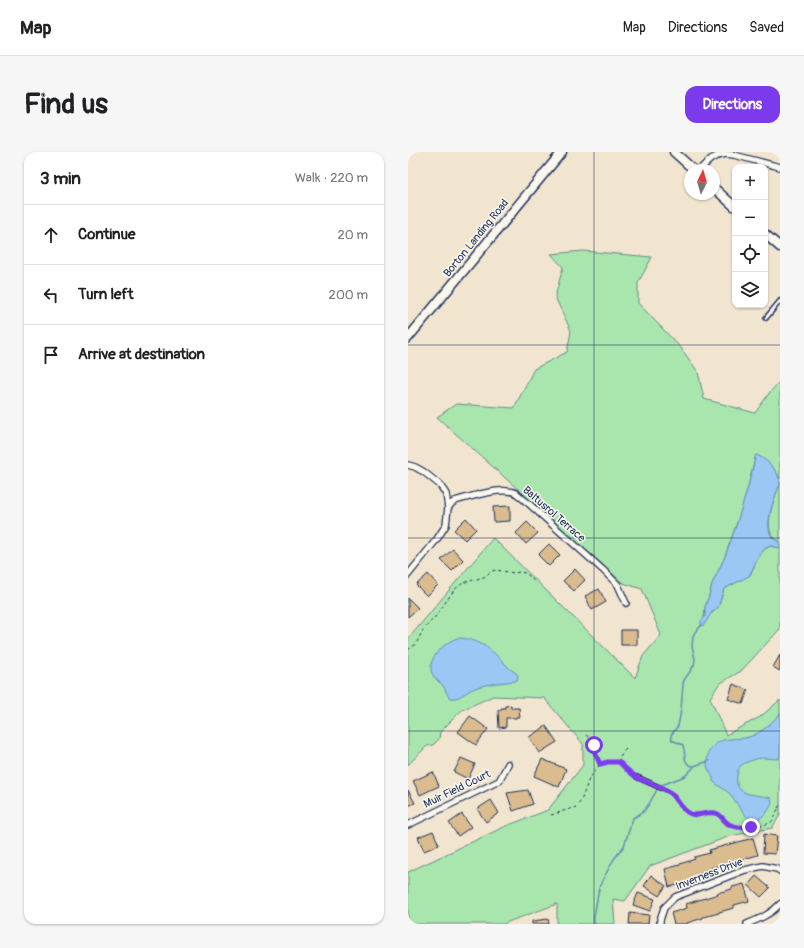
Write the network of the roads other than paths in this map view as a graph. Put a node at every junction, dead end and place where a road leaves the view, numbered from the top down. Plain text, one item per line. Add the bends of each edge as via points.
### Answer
1 (562, 152) edge
2 (674, 152) edge
3 (687, 164) edge
4 (706, 164) edge
5 (780, 168) edge
6 (720, 193) edge
7 (732, 204) edge
8 (767, 236) edge
9 (780, 247) edge
10 (780, 301) edge
11 (766, 318) dead end
12 (408, 338) edge
13 (408, 465) edge
14 (448, 508) junction
15 (408, 574) edge
16 (626, 603) dead end
17 (508, 764) dead end
18 (637, 777) road end
19 (661, 788) road end
20 (408, 825) edge
21 (780, 871) edge
22 (780, 904) edge
23 (660, 924) edge
24 (747, 924) edge

1 - 12 street, Borton Landing Road
2 - 3 street
4 - 5 street via 717,156 726,154
6 - 7 street
8 - 9 street
10 - 11 lane
13 - 14 street via 424,472 440,485 446,494
14 - 15 street via 446,525
14 - 16 street, Baltusrol Terrace via 456,501 497,491 510,491 516,494 618,585
17 - 20 street, Muir Field Court via 499,781
18 - 19 lane
21 - 23 street, Inverness Drive via 763,866 745,870 675,897 664,908
22 - 24 street via 760,919

